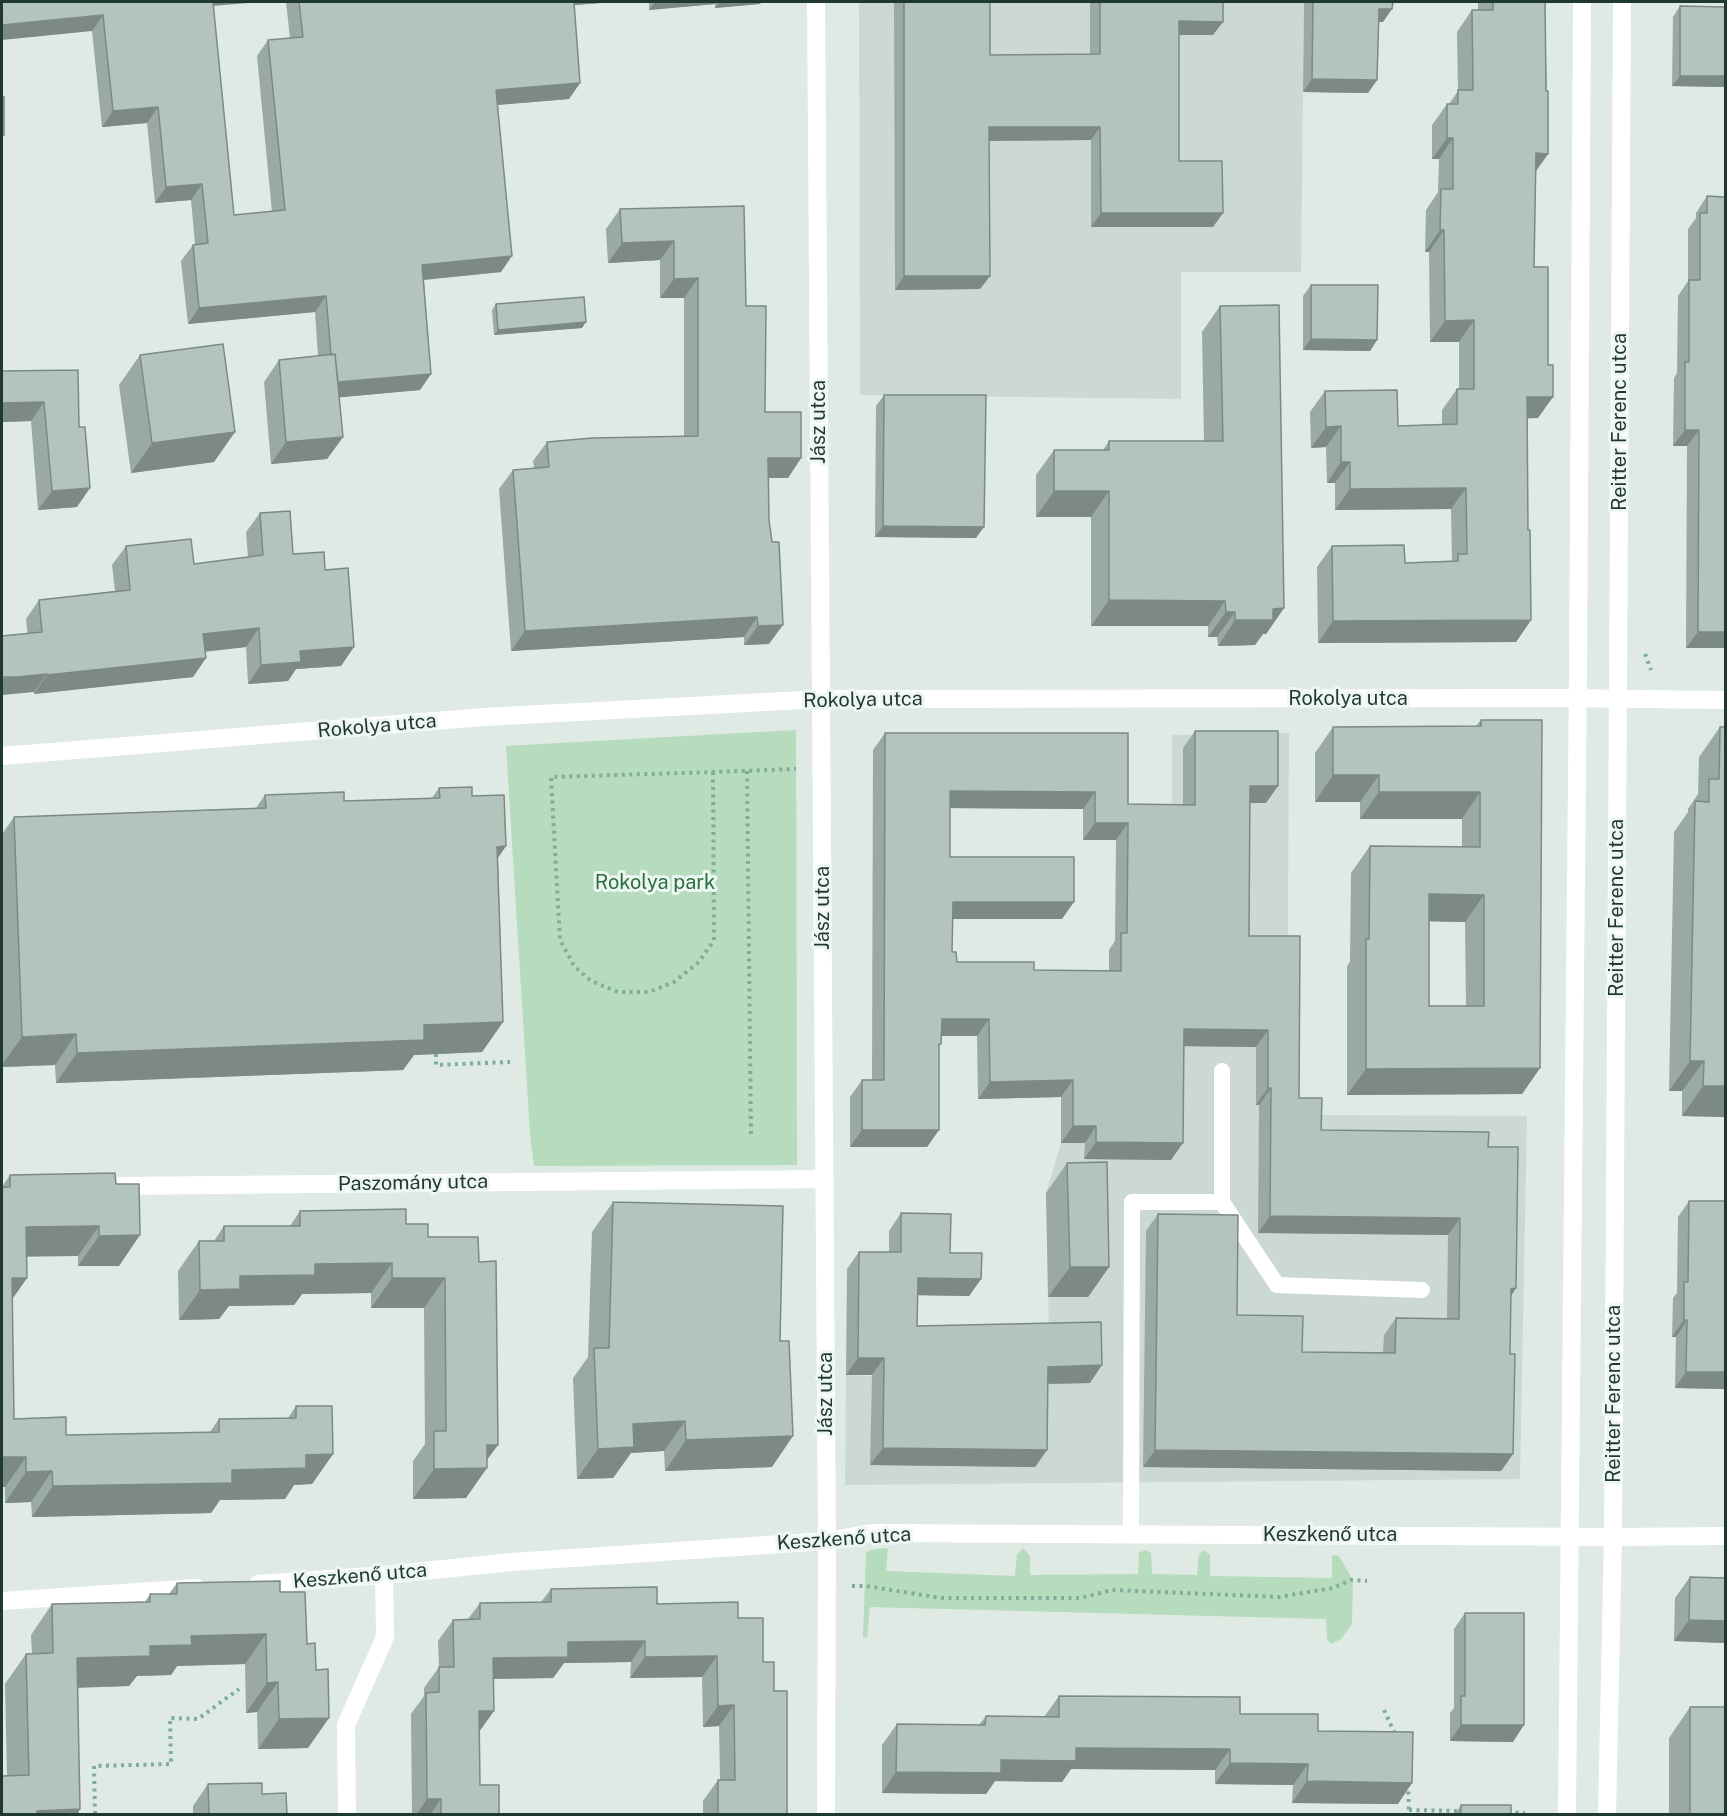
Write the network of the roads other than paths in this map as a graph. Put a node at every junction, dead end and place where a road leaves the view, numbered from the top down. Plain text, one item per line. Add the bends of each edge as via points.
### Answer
1 (816, 2) edge
2 (1582, 2) edge
3 (1622, 2) edge
4 (1578, 698) junction
5 (822, 699) junction
6 (1617, 699) junction
7 (1725, 700) edge
8 (2, 756) edge
9 (1222, 1071) dead end
10 (825, 1179) junction
11 (97, 1186) edge
12 (1222, 1202) junction
13 (1422, 1290) dead end
14 (1131, 1534) junction
15 (1725, 1536) edge
16 (1570, 1537) junction
17 (1613, 1538) junction
18 (827, 1541) junction
19 (384, 1575) junction
20 (241, 1585) edge
21 (217, 1587) edge
22 (2, 1601) edge
23 (347, 1815) edge
24 (826, 1815) edge
25 (1567, 1815) edge
26 (1607, 1815) edge

1 - 5 street, Jász utca
2 - 4 street, Reitter Ferenc utca
3 - 6 street, Reitter Ferenc utca
4 - 5 street, Rokolya utca
4 - 6 street, Rokolya utca
4 - 16 street, Reitter Ferenc utca
5 - 8 street, Rokolya utca via 484,717
5 - 10 street, Jász utca
6 - 7 street, Rokolya utca
6 - 17 street, Reitter Ferenc utca
9 - 12 lane
10 - 11 street, Paszomány utca
10 - 18 street, Jász utca
12 - 13 lane via 1277,1285
12 - 14 lane via 1132,1202
14 - 16 street, Keszkenő utca
14 - 18 street, Keszkenő utca via 871,1533
15 - 17 street, Keszkenő utca
16 - 17 street, Keszkenő utca
16 - 25 street, Reitter Ferenc utca
17 - 26 street, Reitter Ferenc utca
18 - 19 street, Keszkenő utca via 512,1562
18 - 24 street, Jász utca
19 - 20 street, Keszkenő utca
19 - 23 street via 385,1637 346,1725
21 - 22 street

